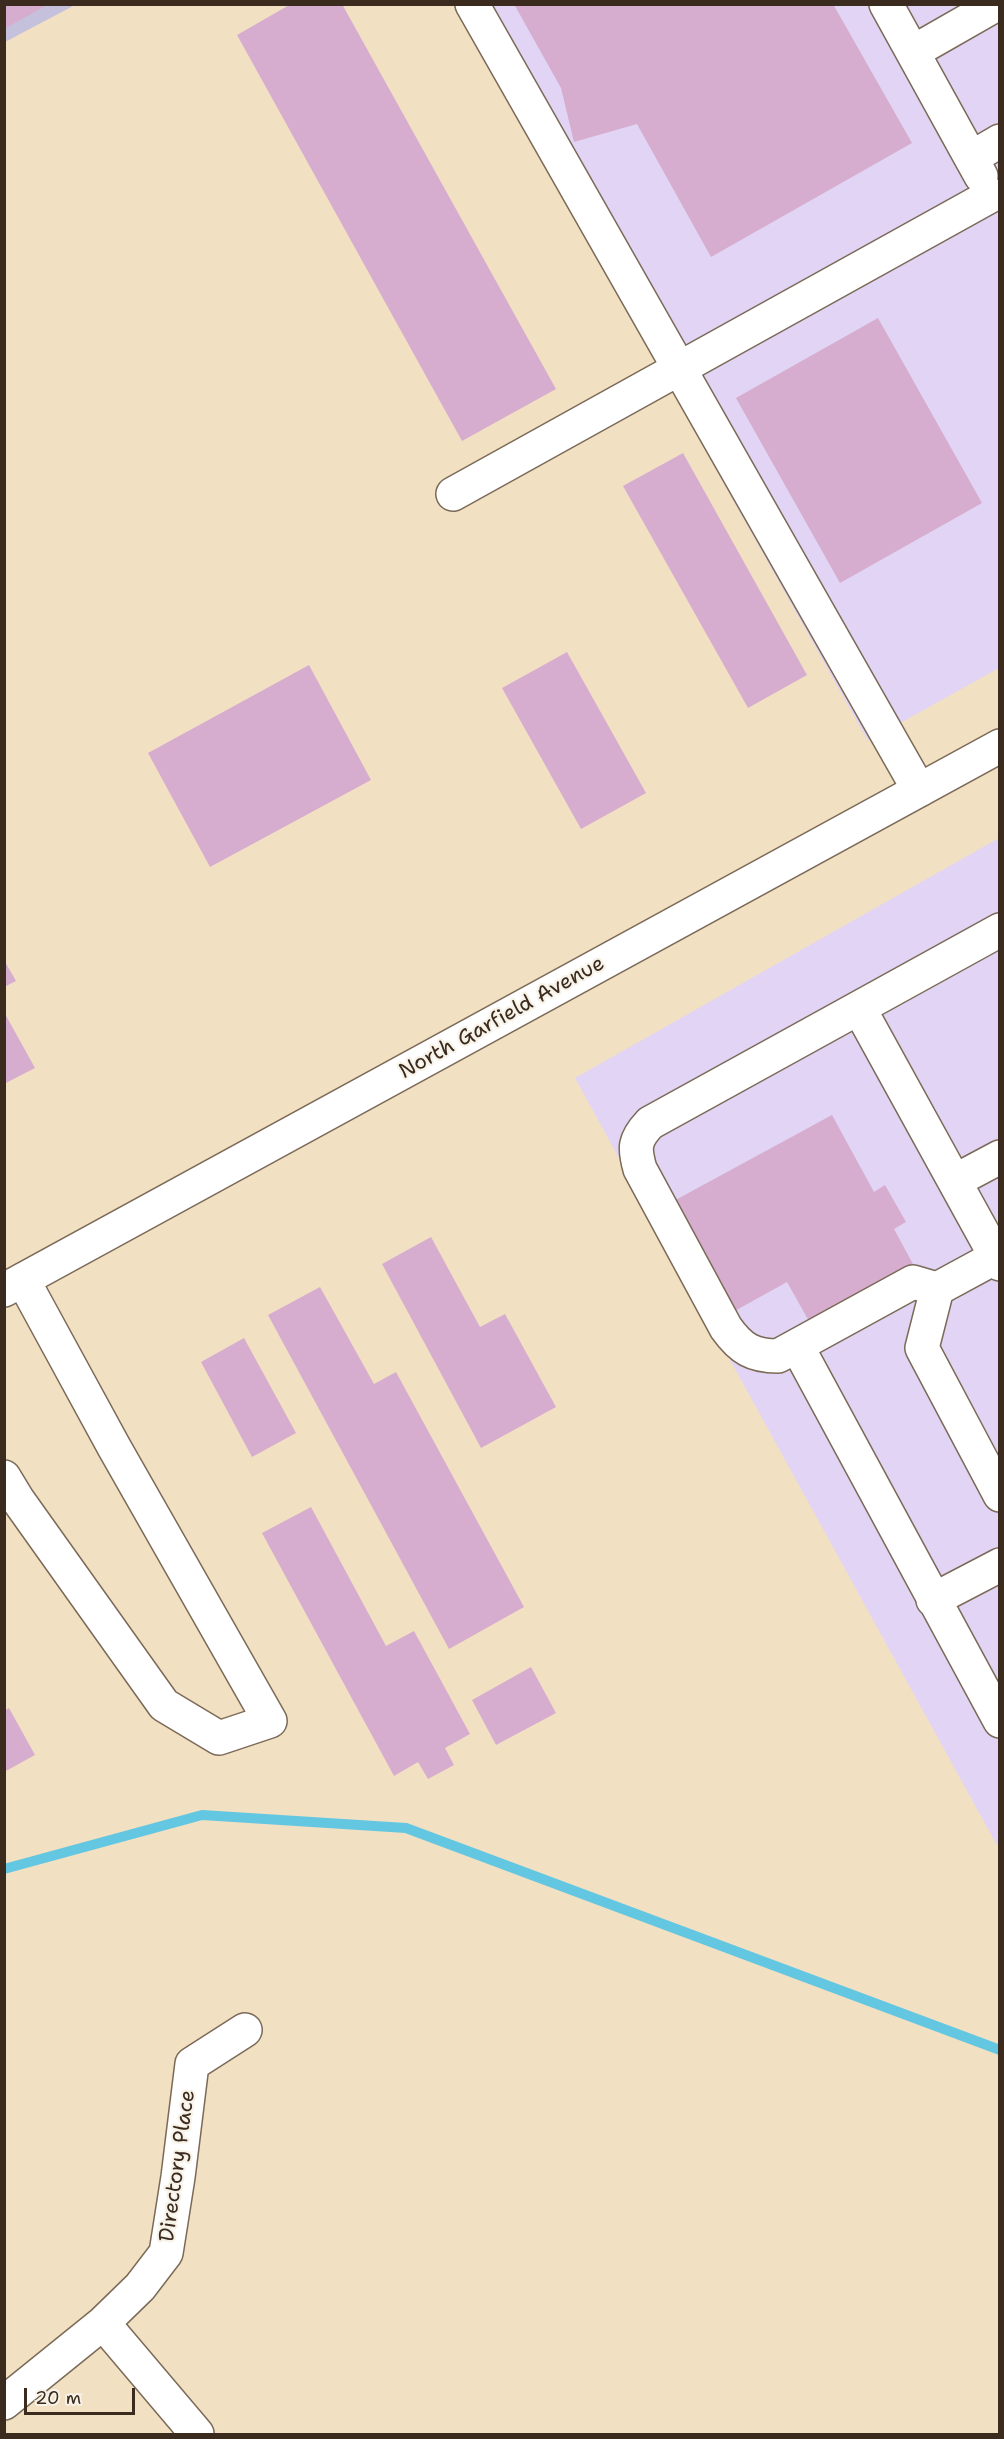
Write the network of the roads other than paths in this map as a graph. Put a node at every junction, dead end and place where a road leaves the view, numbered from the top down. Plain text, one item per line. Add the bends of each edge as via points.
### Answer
1 (472, 4) edge
2 (886, 4) edge
3 (997, 4) edge
4 (913, 52) junction
5 (999, 141) edge
6 (971, 158) junction
7 (996, 202) edge
8 (680, 368) junction
9 (453, 494) dead end
10 (999, 746) edge
11 (919, 790) junction
12 (999, 930) edge
13 (859, 1008) junction
14 (999, 1156) edge
15 (955, 1181) junction
16 (998, 1260) edge
17 (14, 1285) edge
18 (937, 1289) junction
19 (797, 1346) junction
20 (4, 1478) edge
21 (999, 1495) edge
22 (999, 1565) edge
23 (933, 1600) junction
24 (999, 1721) edge
25 (245, 2030) dead end
26 (103, 2323) junction
27 (4, 2403) edge
28 (197, 2434) edge

1 - 8 main road
2 - 4 main road
3 - 4 main road
4 - 6 main road
5 - 6 main road
6 - 7 main road
7 - 8 main road
8 - 9 main road
8 - 11 main road
10 - 11 main road, North Garfield Avenue
11 - 17 main road, North Garfield Avenue
12 - 13 main road
13 - 15 main road
13 - 19 main road via 650,1123 639,1135 635,1152 640,1169 735,1341 762,1356 778,1356
14 - 15 main road
15 - 16 main road
16 - 18 main road
17 - 20 main road via 120,1457 270,1721 219,1738 164,1705
18 - 19 main road via 913,1282
18 - 21 main road via 922,1348
19 - 23 main road
22 - 23 main road
23 - 24 main road
25 - 26 main road, Directory Place via 192,2064 166,2253 140,2287
26 - 27 main road, Directory Place
26 - 28 main road

